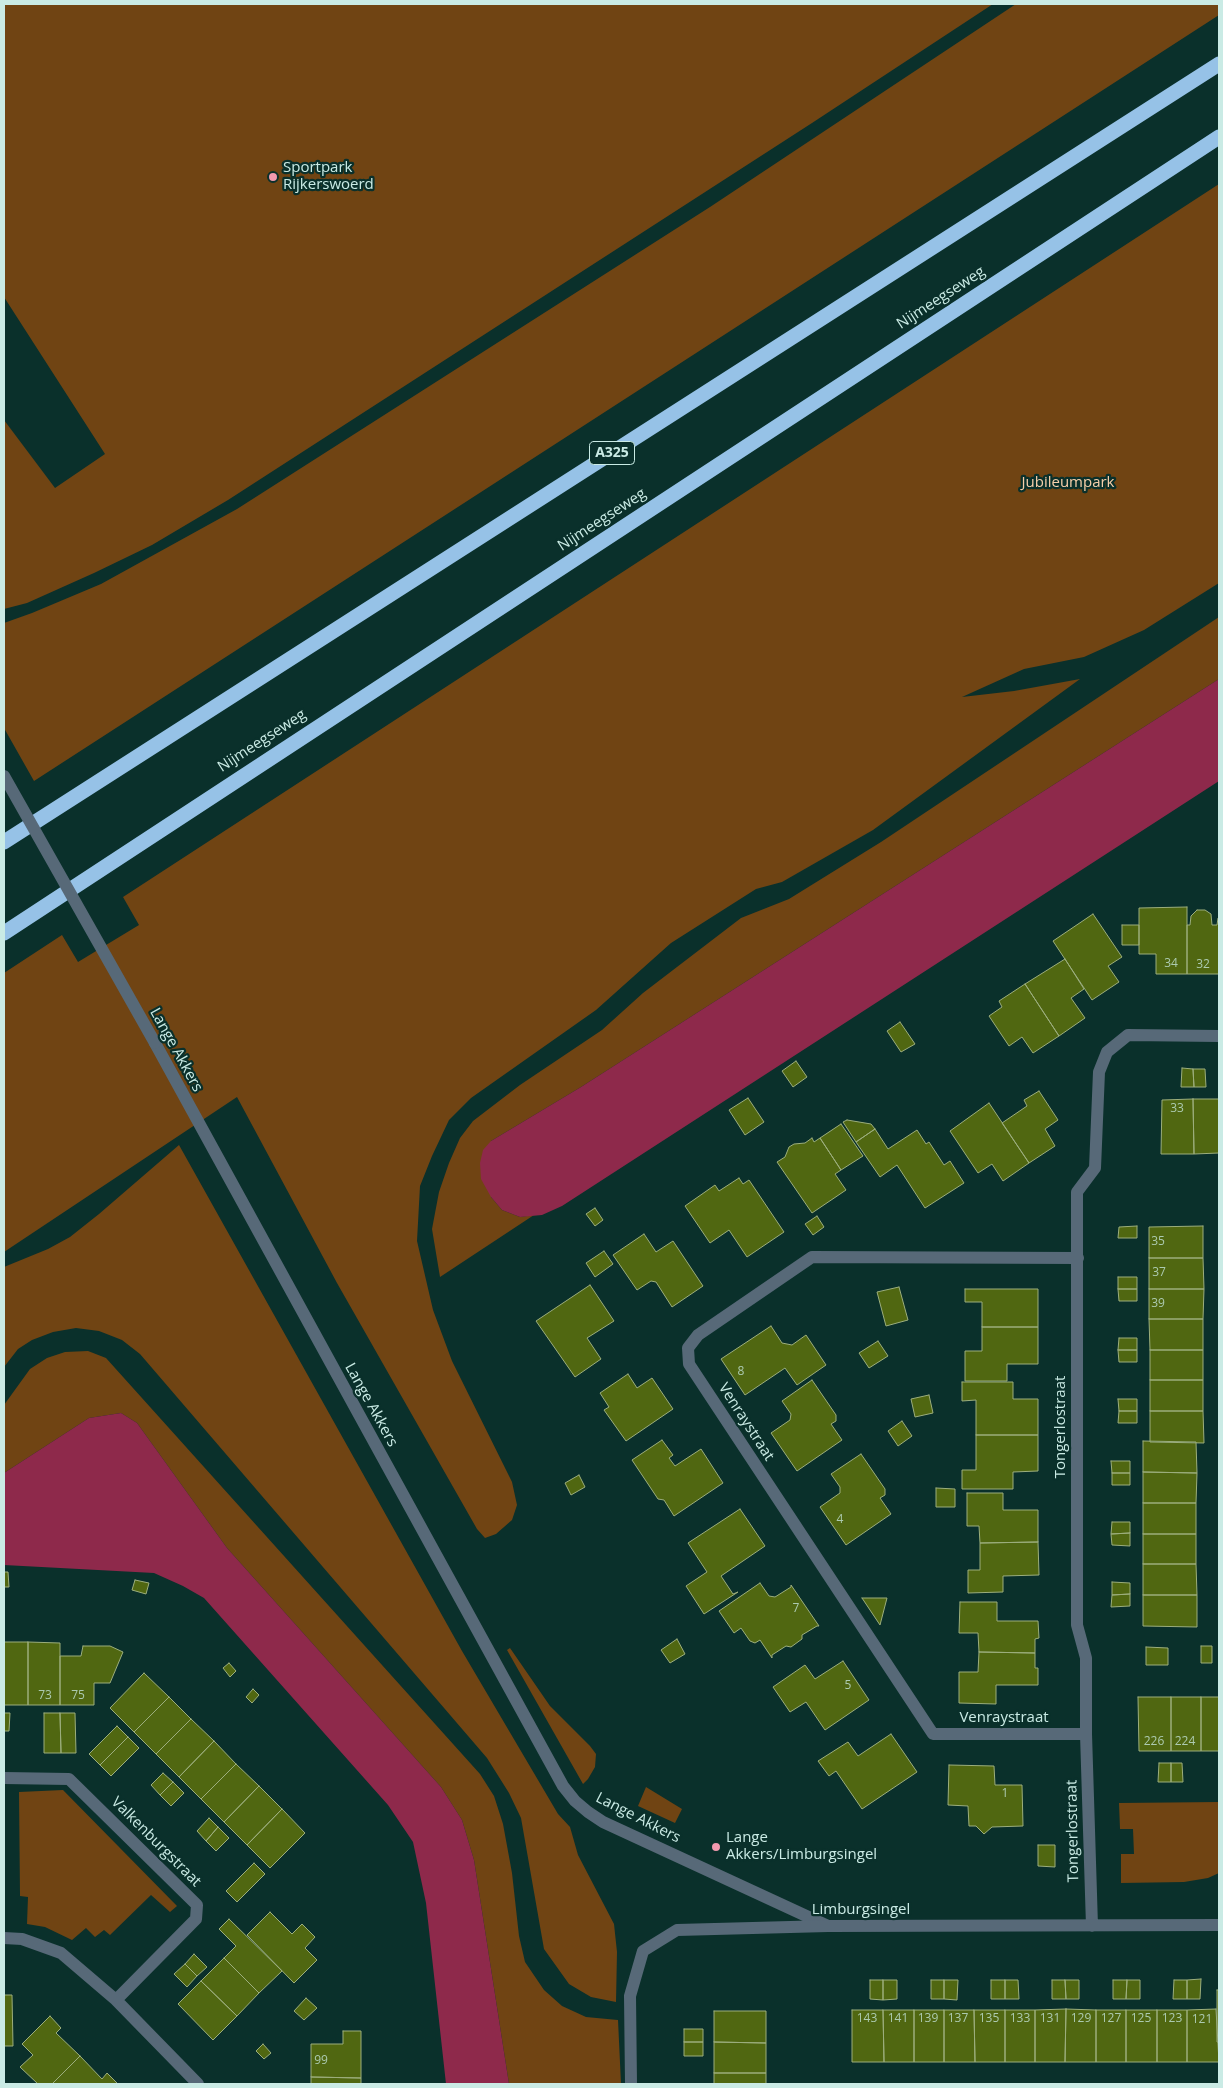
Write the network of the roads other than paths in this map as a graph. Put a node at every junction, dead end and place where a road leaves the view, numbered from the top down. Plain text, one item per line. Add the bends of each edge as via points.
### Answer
1 (1219, 64) edge
2 (1219, 137) edge
3 (4, 776) edge
4 (4, 842) edge
5 (4, 933) edge
6 (1219, 1036) edge
7 (1078, 1258) junction
8 (1086, 1734) junction
9 (4, 1778) edge
10 (828, 1926) junction
11 (1092, 1926) junction
12 (1219, 1926) edge
13 (4, 1938) edge
14 (116, 2000) junction
15 (198, 2084) edge
16 (631, 2084) edge

1 - 4 highway, A325
2 - 5 highway, Nijmeegseweg
3 - 10 street, Lange Akkers, bridge via 155,1043 563,1786 588,1812 603,1822
6 - 7 street, Tongerlostraat via 1128,1036 1107,1052 1099,1072 1095,1168 1076,1192
7 - 8 street, Tongerlostraat via 1077,1625 1086,1658
7 - 8 street, Venraystraat via 812,1257 698,1334 688,1348 689,1364 933,1734
8 - 11 street, Tongerlostraat
9 - 14 street, Valkenburgstraat via 69,1779 197,1905 196,1919
10 - 11 street, Limburgsingel
10 - 16 street, Limburgsingel via 677,1930 643,1951 630,1996
11 - 12 street, Limburgsingel
13 - 14 street via 22,1939 62,1953
14 - 15 street

